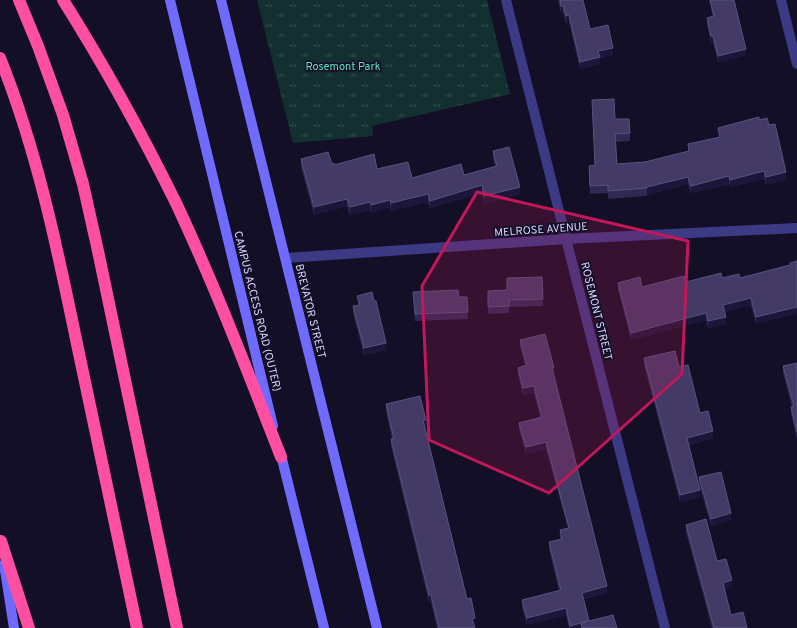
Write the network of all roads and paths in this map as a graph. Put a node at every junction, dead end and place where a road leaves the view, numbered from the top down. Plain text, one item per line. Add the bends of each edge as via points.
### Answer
1 (19, 0) edge
2 (63, 0) edge
3 (170, 0) edge
4 (222, 0) edge
5 (506, 0) edge
6 (781, 0) edge
7 (0, 58) edge
8 (797, 64) edge
9 (797, 228) edge
10 (566, 240) junction
11 (286, 258) junction
12 (281, 457) junction
13 (0, 540) edge
14 (14, 628) edge
15 (29, 628) edge
16 (137, 628) edge
17 (178, 628) edge
18 (324, 628) edge
19 (377, 628) edge
20 (665, 628) edge

1 - 17 highway via 63,114 83,184
2 - 12 highway via 126,109 176,204 240,350
3 - 12 street, CAMPUS ACCESS ROAD (OUTER)
4 - 11 street, BREVATOR STREET
5 - 10 street, ROSEMONT STREET
6 - 8 street
7 - 16 highway via 24,125 43,191
9 - 10 street, MELROSE AVENUE
10 - 11 street, MELROSE AVENUE
10 - 20 street, ROSEMONT STREET
11 - 19 street, BREVATOR STREET
12 - 18 street, CAMPUS ACCESS ROAD (OUTER)
13 - 14 street
13 - 15 highway

